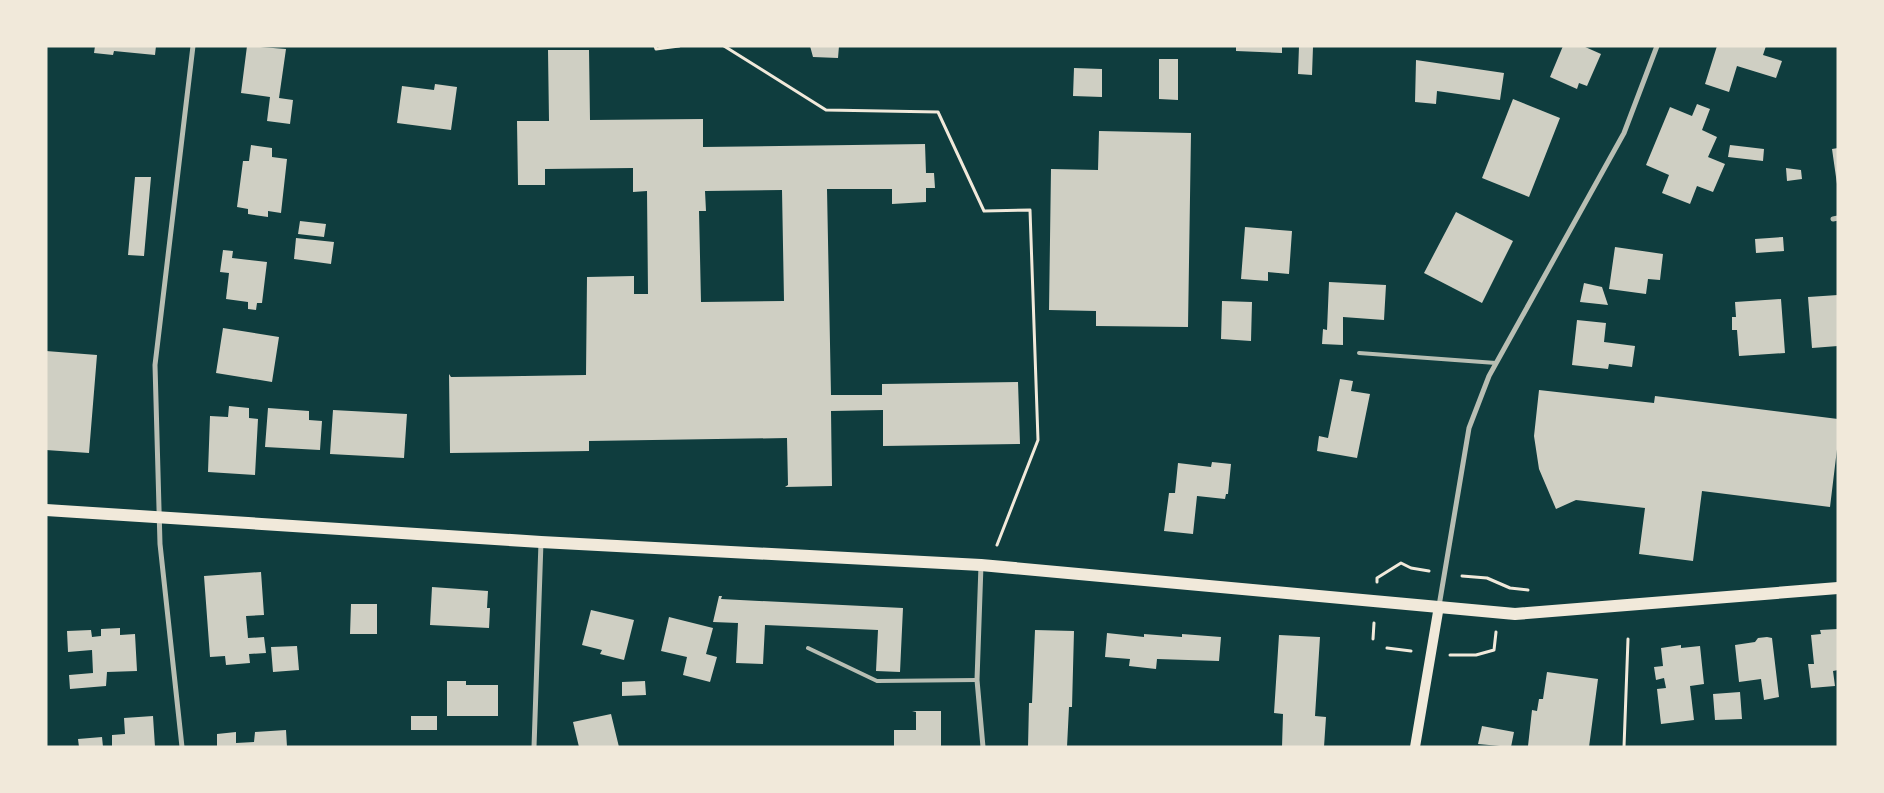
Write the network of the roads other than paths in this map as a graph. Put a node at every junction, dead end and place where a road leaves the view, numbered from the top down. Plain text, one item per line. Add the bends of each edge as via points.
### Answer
1 (193, 46) edge
2 (1657, 46) edge
3 (1359, 353) dead end
4 (1496, 363) junction
5 (46, 510) edge
6 (159, 518) junction
7 (541, 542) junction
8 (981, 564) junction
9 (1838, 588) edge
10 (1440, 606) junction
11 (808, 648) dead end
12 (977, 680) junction
13 (182, 747) edge
14 (534, 747) edge
15 (983, 747) edge
16 (1415, 747) edge

1 - 6 street via 155,365
2 - 4 street via 1624,133
3 - 4 lane
4 - 10 street via 1469,428
5 - 6 main road
6 - 7 main road
6 - 13 street
7 - 8 main road
7 - 14 street
8 - 10 main road
8 - 12 street
9 - 10 main road via 1515,614
10 - 16 main road
11 - 12 lane via 878,681
12 - 15 street

